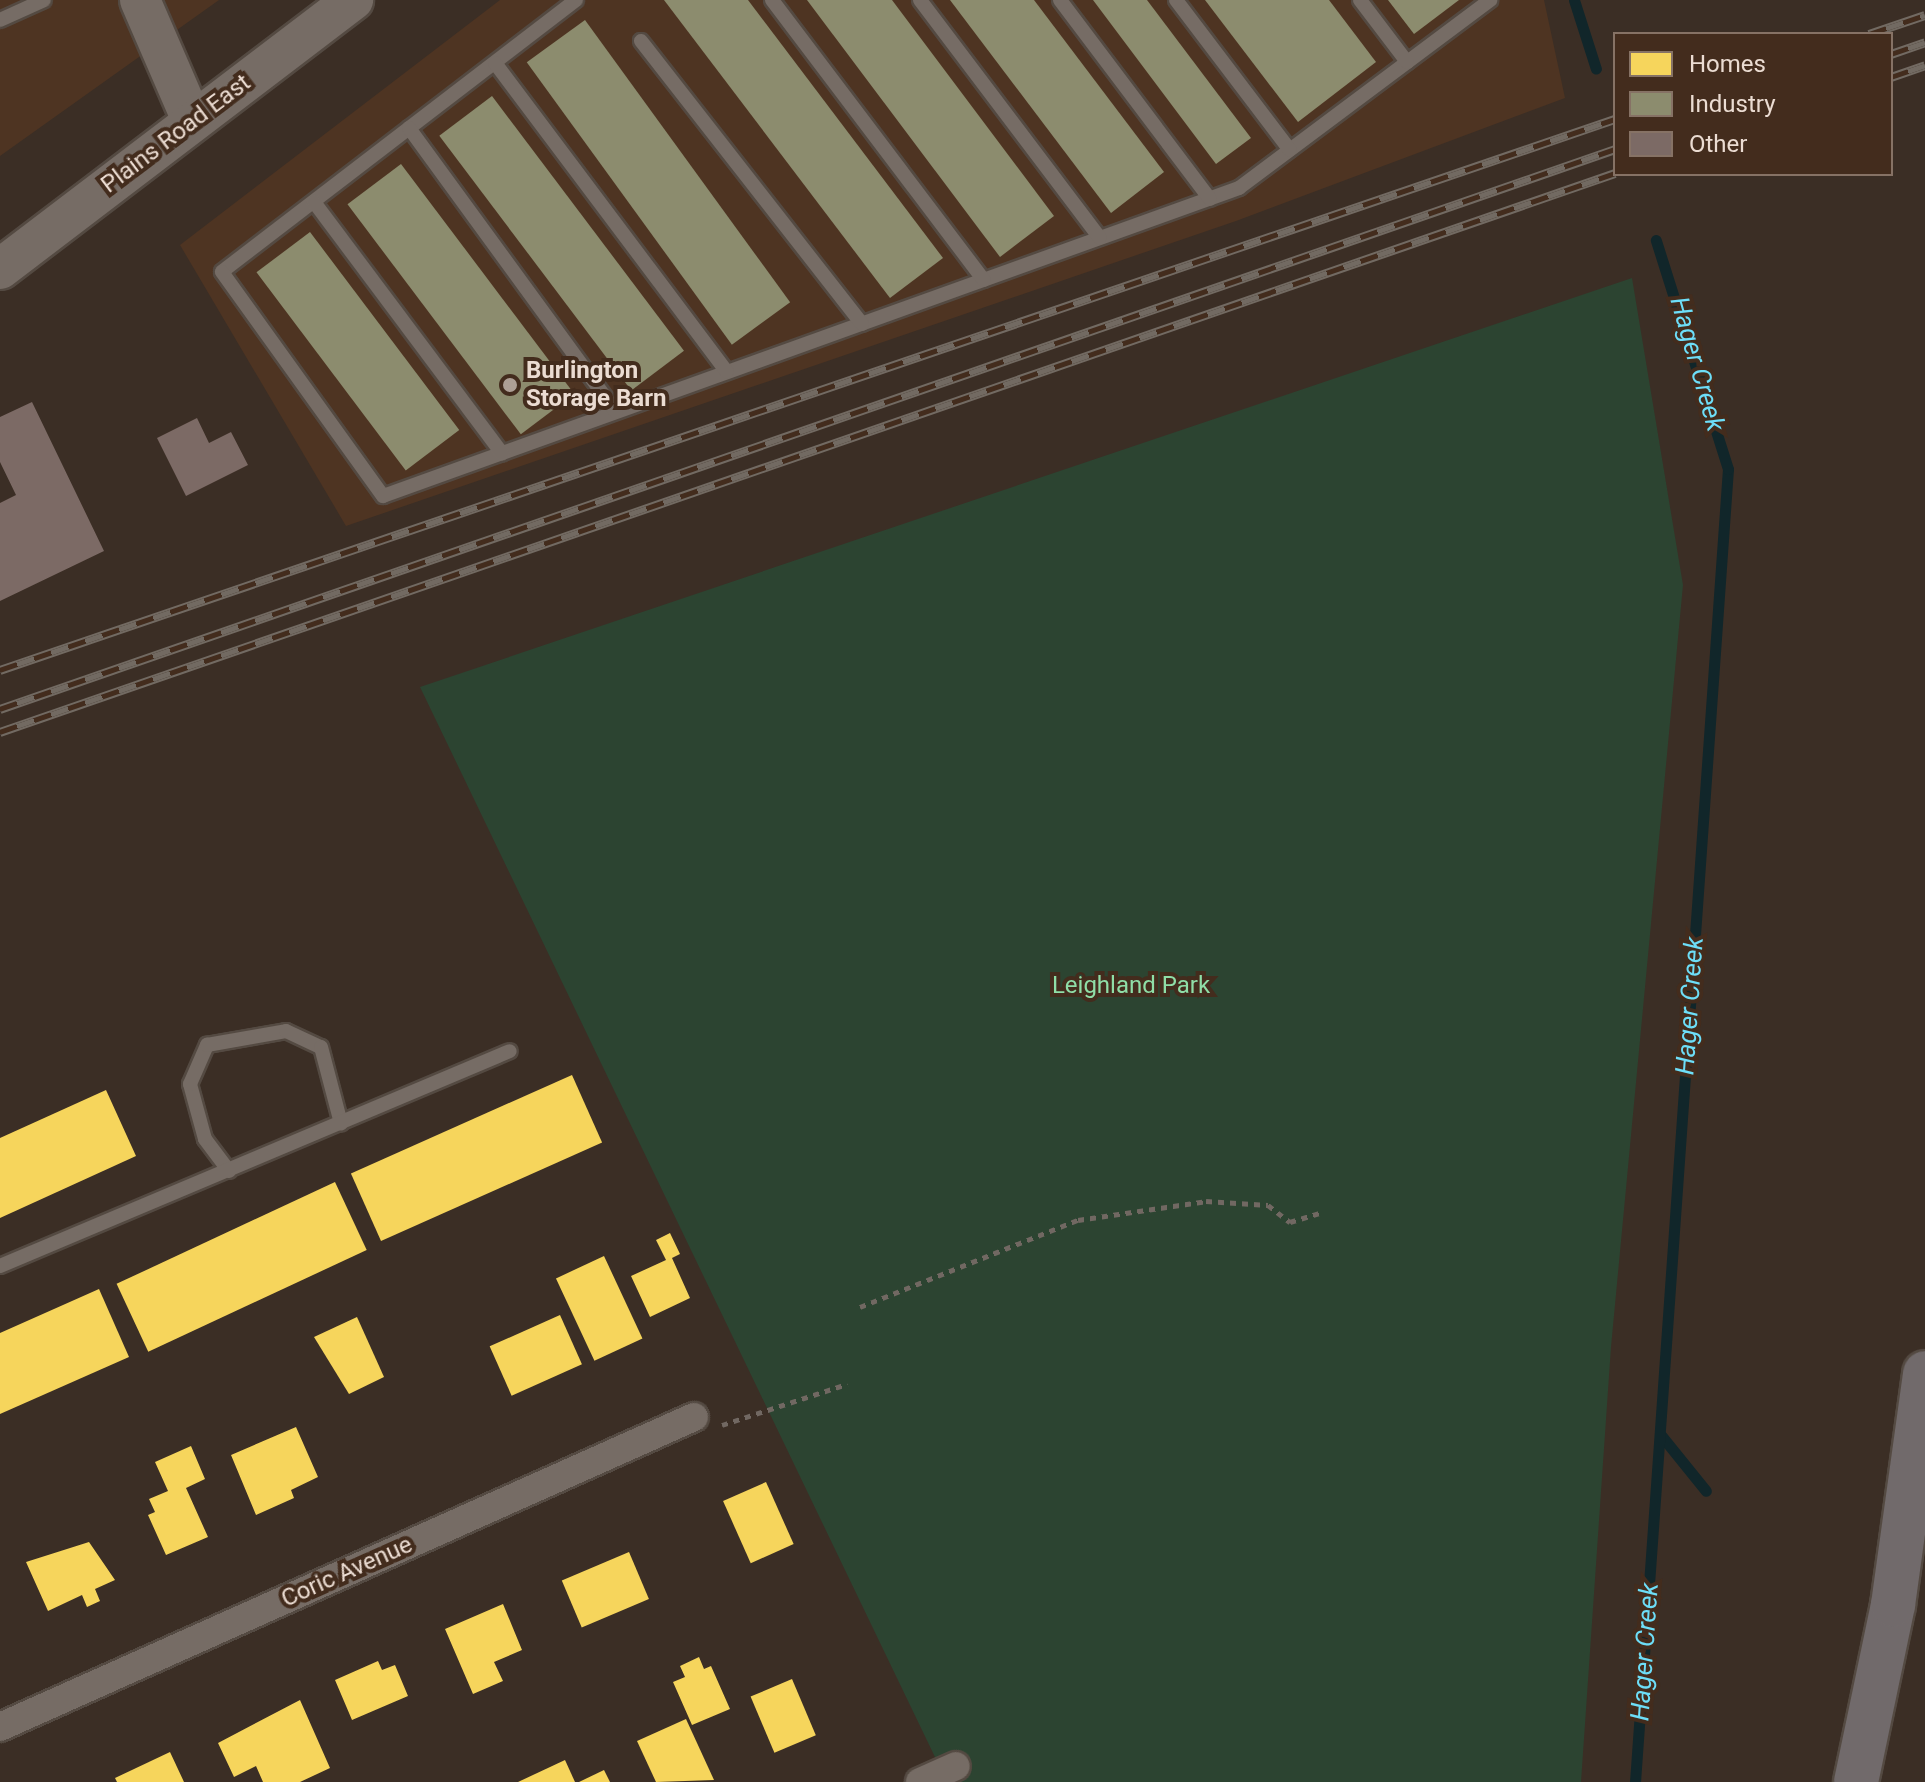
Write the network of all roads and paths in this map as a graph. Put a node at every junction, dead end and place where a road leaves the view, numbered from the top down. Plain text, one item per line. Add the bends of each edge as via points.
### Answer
1 (140, 0) edge
2 (353, 0) edge
3 (576, 0) edge
4 (772, 0) edge
5 (920, 0) edge
6 (1060, 0) edge
7 (1176, 0) edge
8 (1360, 0) edge
9 (1490, 0) edge
10 (41, 1) edge
11 (0, 20) edge
12 (641, 41) dead end
13 (1407, 62) junction
14 (495, 63) junction
15 (192, 120) junction
16 (409, 128) junction
17 (1290, 150) junction
18 (1210, 199) junction
19 (314, 202) junction
20 (1100, 238) junction
21 (0, 269) edge
22 (984, 280) junction
23 (862, 324) junction
24 (727, 372) junction
25 (616, 412) junction
26 (502, 453) junction
27 (510, 1051) dead end
28 (341, 1123) junction
29 (229, 1171) junction
30 (1322, 1212) dead end
31 (0, 1266) edge
32 (860, 1307) dead end
33 (1925, 1373) edge
34 (847, 1384) dead end
35 (694, 1417) joint
36 (0, 1727) edge
37 (956, 1766) dead end
38 (920, 1782) edge
39 (1856, 1782) edge

1 - 15 main road
2 - 15 main road, Plains Road East
3 - 14 lane
4 - 22 lane
5 - 20 lane
6 - 18 lane
7 - 17 lane
8 - 13 lane
9 - 13 lane
10 - 11 lane
12 - 23 lane
13 - 17 lane
14 - 16 lane
14 - 24 lane
15 - 21 main road, Plains Road East
16 - 19 lane
16 - 25 lane
17 - 18 lane via 1239,188
18 - 20 lane
19 - 26 lane
19 - 26 lane via 222,272 383,496
20 - 22 lane
22 - 23 lane
23 - 24 lane
24 - 25 lane
25 - 26 lane
27 - 28 lane
28 - 29 lane
28 - 29 lane via 321,1047 286,1031 207,1045 190,1084 205,1139
29 - 31 lane
30 - 32 path via 1290,1222 1268,1205 1206,1201 1078,1220
33 - 39 highway via 1893,1605
34 - 35 path via 727,1427
35 - 36 street, Coric Avenue
37 - 38 street

